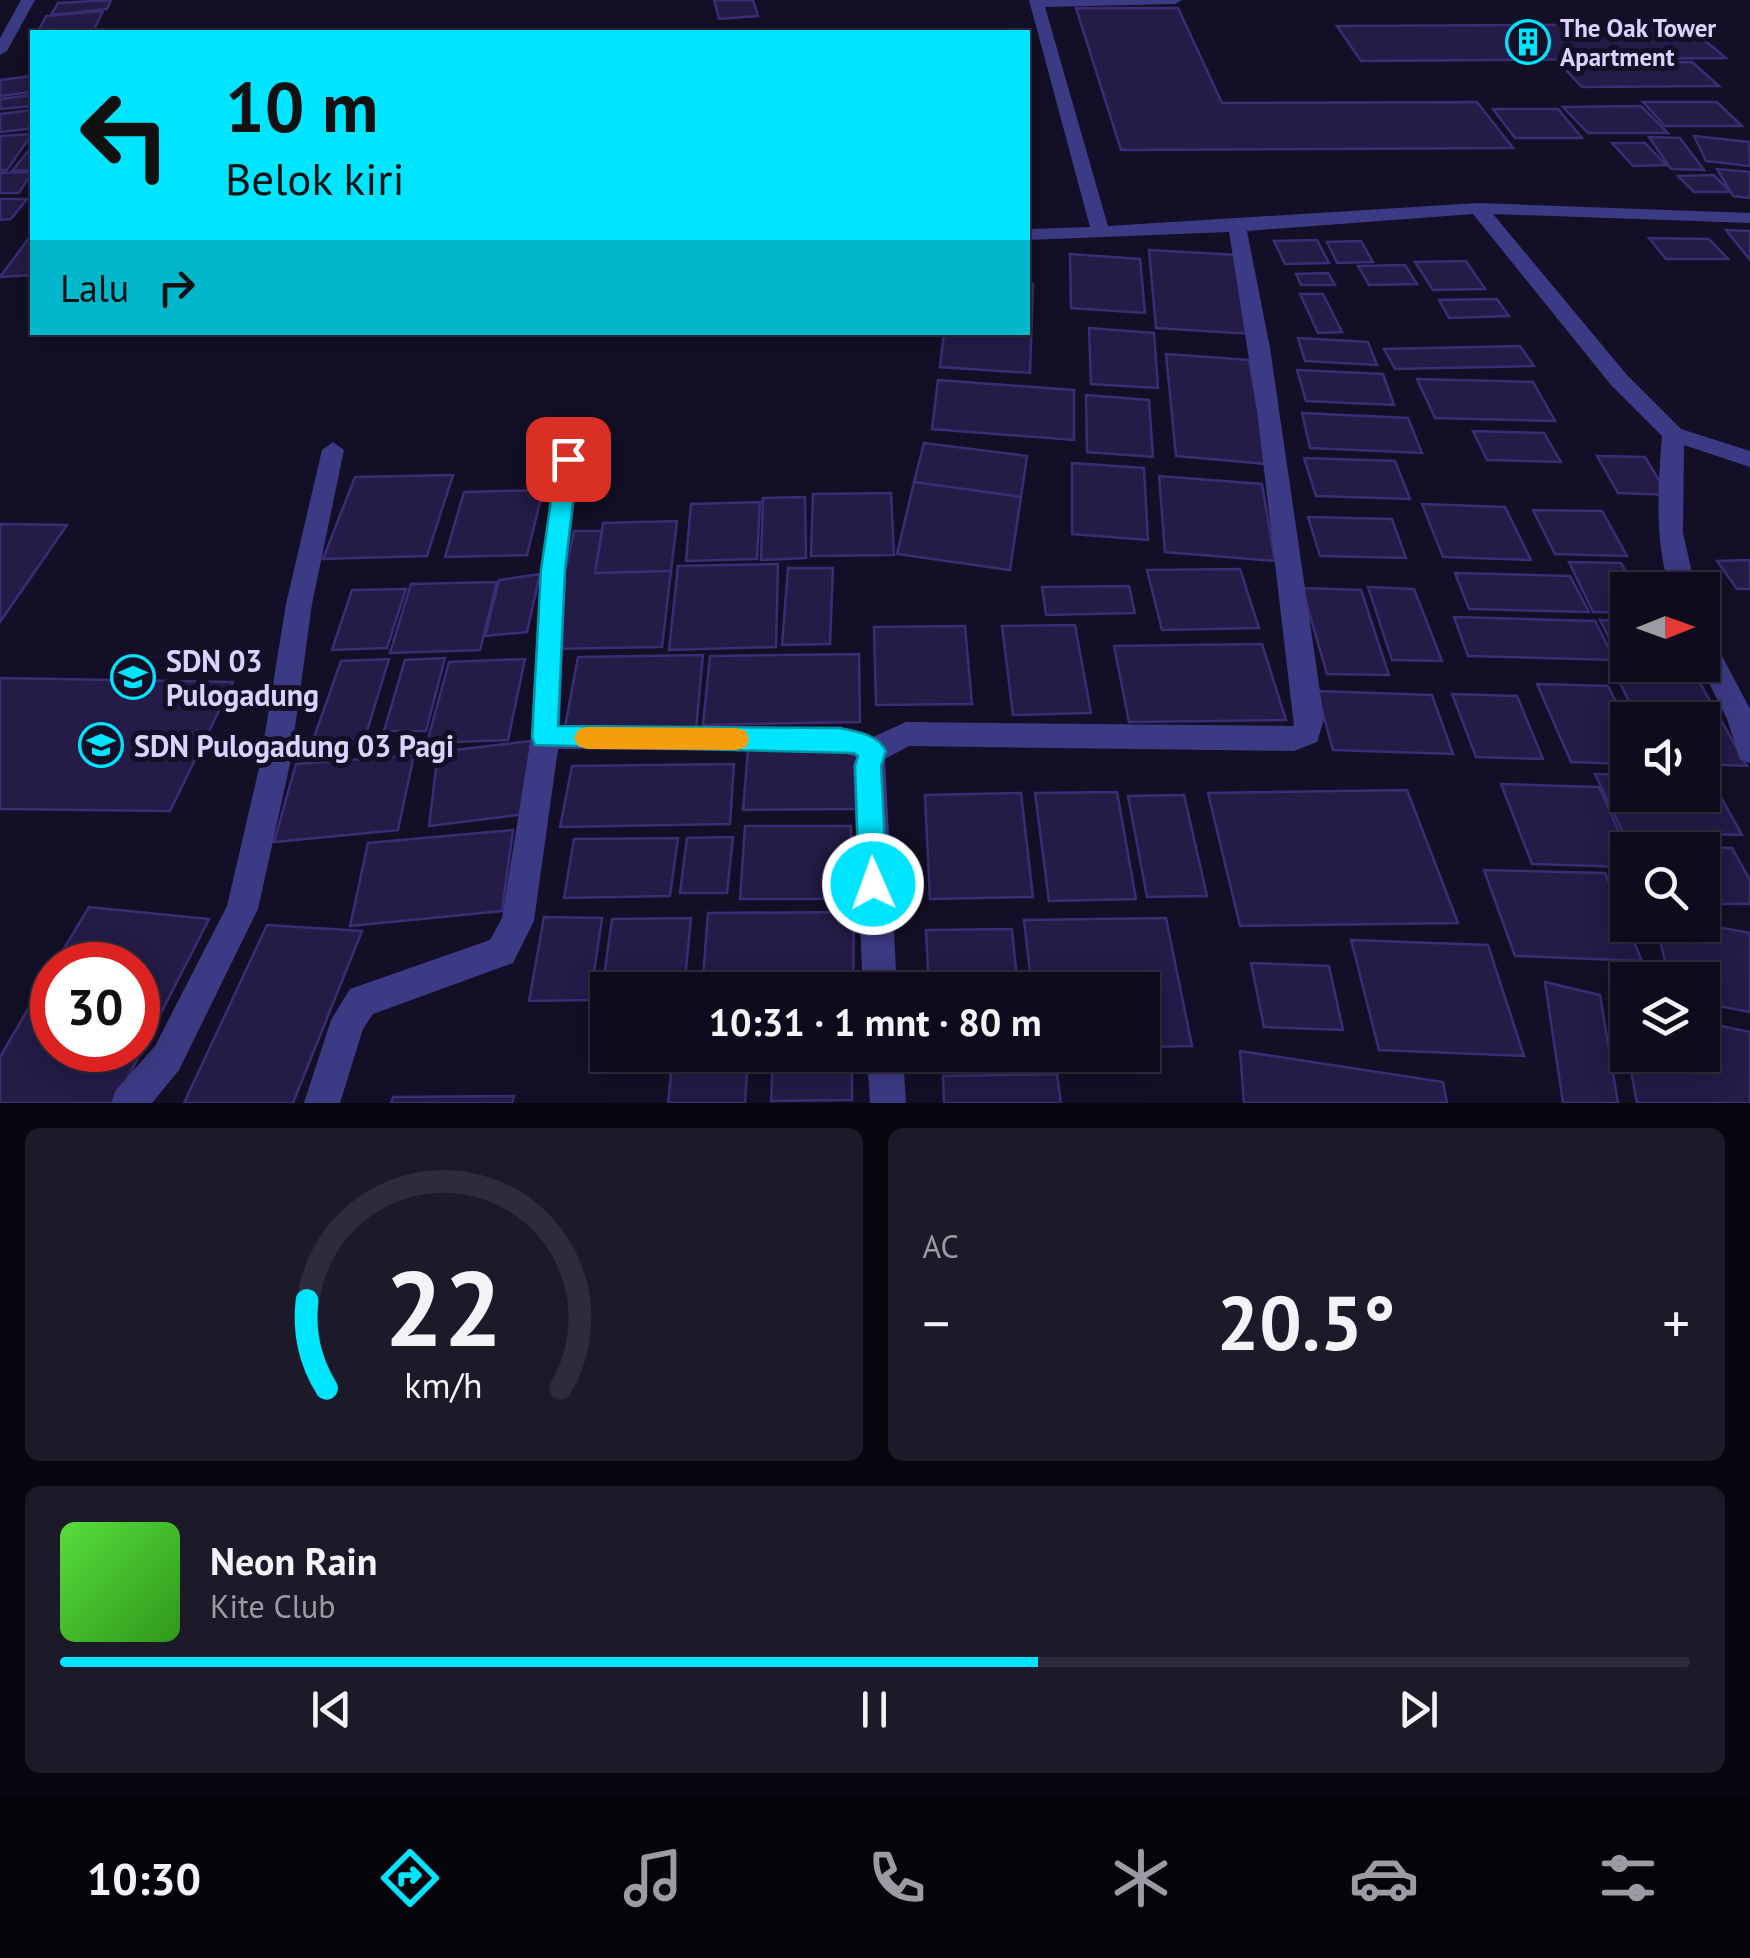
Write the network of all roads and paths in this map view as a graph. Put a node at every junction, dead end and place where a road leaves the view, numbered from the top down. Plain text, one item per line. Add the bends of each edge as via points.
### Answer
1 (28, 0) edge
2 (1175, 0) edge
3 (1037, 2) edge
4 (0, 51) edge
5 (1478, 208) junction
6 (1750, 218) edge
7 (1237, 226) junction
8 (1100, 231) junction
9 (1030, 235) edge
10 (1674, 434) junction
11 (333, 450) dead end
12 (568, 459) dead end
13 (1750, 459) edge
14 (1676, 572) edge
15 (1720, 678) edge
16 (545, 737) junction
17 (873, 751) junction
18 (1750, 752) edge
19 (879, 972) edge
20 (886, 1072) edge
21 (129, 1103) edge
22 (322, 1103) edge
23 (888, 1103) edge

1 - 4 street
2 - 3 street
3 - 8 street
5 - 6 street
5 - 7 street
5 - 10 street via 1619,380
7 - 8 street
7 - 17 street via 1256,315 1307,733 1294,739 906,734
8 - 9 street
10 - 13 street
10 - 14 street
11 - 21 street via 242,909 166,1058
12 - 16 street via 553,570
15 - 18 street
16 - 17 street via 840,740
16 - 22 street via 518,920 501,952 362,1001 348,1020
17 - 19 street via 868,766
20 - 23 street

